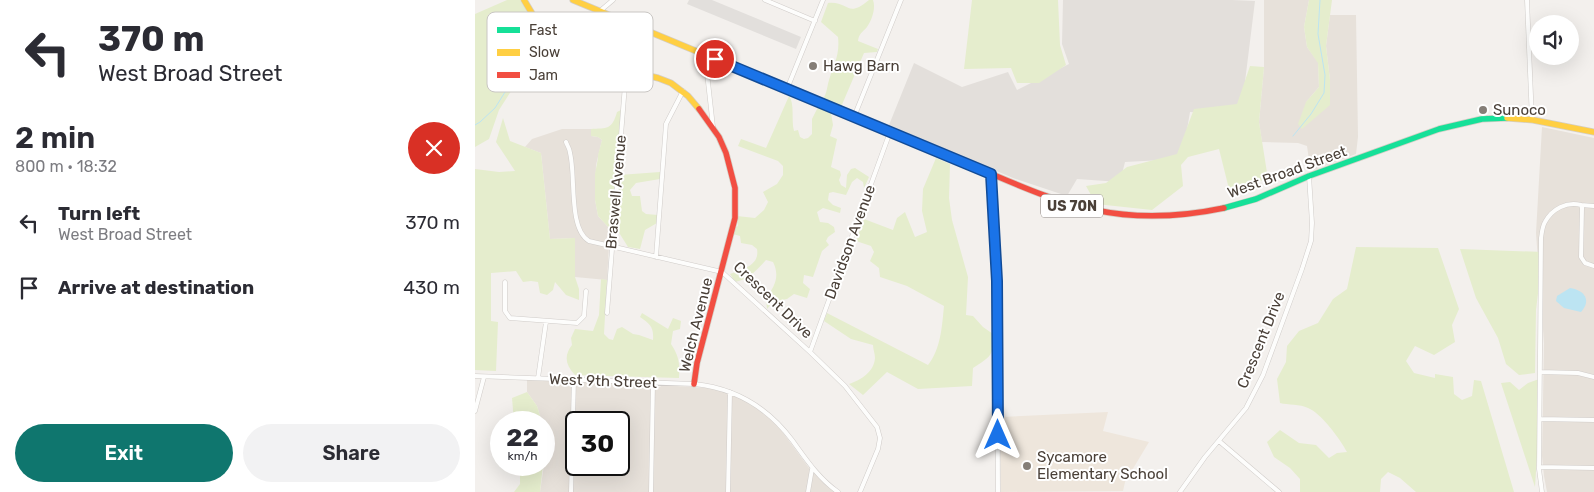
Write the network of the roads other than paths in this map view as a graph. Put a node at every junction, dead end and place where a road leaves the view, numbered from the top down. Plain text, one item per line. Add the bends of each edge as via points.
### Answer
1 (524, 0) edge
2 (573, 0) edge
3 (613, 0) edge
4 (765, 0) edge
5 (823, 0) edge
6 (901, 0) edge
7 (1527, 0) edge
8 (600, 11) joint
9 (531, 12) edge
10 (815, 21) junction
11 (653, 33) edge
12 (705, 55) junction
13 (653, 77) edge
14 (787, 89) junction
15 (683, 91) junction
16 (624, 92) edge
17 (854, 117) junction
18 (1532, 120) junction
19 (713, 127) junction
20 (890, 132) junction
21 (1594, 132) edge
22 (566, 142) dead end
23 (991, 174) junction
24 (1309, 176) junction
25 (1581, 205) junction
26 (1594, 206) edge
27 (611, 246) junction
28 (656, 257) junction
29 (1594, 266) edge
30 (722, 272) junction
31 (505, 282) dead end
32 (586, 291) dead end
33 (607, 313) dead end
34 (546, 322) junction
35 (811, 352) junction
36 (1540, 372) junction
37 (475, 376) edge
38 (484, 377) junction
39 (1594, 377) edge
40 (538, 378) junction
41 (574, 380) junction
42 (653, 383) junction
43 (694, 384) junction
44 (730, 392) junction
45 (475, 412) edge
46 (1540, 419) junction
47 (1594, 420) edge
48 (1219, 442) junction
49 (1539, 467) junction
50 (1594, 468) edge
51 (812, 469) junction
52 (571, 492) edge
53 (651, 492) edge
54 (729, 492) edge
55 (808, 492) edge
56 (838, 492) edge
57 (860, 492) edge
58 (998, 492) edge
59 (1179, 492) edge
60 (1279, 492) edge
61 (1542, 492) edge

1 - 9 main road, Crescent Drive
2 - 8 main road, West Broad Street / US 70N
3 - 8 street
4 - 10 street
5 - 10 street
6 - 17 street
7 - 18 street
10 - 14 street
11 - 12 main road, West Broad Street / US 70N
12 - 14 main road, West Broad Street / US 70N
12 - 19 street
13 - 15 main road, Crescent Drive
14 - 17 main road, West Broad Street / US 70N
15 - 19 main road, Crescent Drive
15 - 28 street via 666,124
16 - 27 street, Braswell Avenue
17 - 20 main road, West Broad Street / US 70N
18 - 21 main road, West Broad Street / US 70N
18 - 24 main road, West Broad Street / US 70N via 1496,118 1441,128
19 - 30 main road, Crescent Drive via 726,153 735,188 735,218
20 - 23 main road, West Broad Street / US 70N
20 - 35 street, Davidson Avenue
22 - 27 street via 571,153 579,231 589,241
23 - 24 main road, West Broad Street / US 70N via 1052,199 1091,210 1170,216 1257,199
23 - 58 street via 997,281
24 - 48 street, Crescent Drive via 1311,241 1303,269 1255,392
25 - 26 street
25 - 29 street via 1581,257 1585,263
25 - 36 street via 1566,204 1558,208 1545,221 1543,228
27 - 28 street
27 - 33 street, Braswell Avenue
28 - 30 street
30 - 35 street, Crescent Drive
30 - 43 main road, Welch Avenue
31 - 34 street via 505,311 510,318
32 - 34 street via 584,316 577,323
34 - 40 street
35 - 57 street, Crescent Drive via 845,386 877,427 878,449
36 - 39 street via 1578,373
36 - 46 street
37 - 38 street, West 9th Street
38 - 40 street, West 9th Street
38 - 45 street
40 - 41 street, West 9th Street
41 - 42 street, West 9th Street
41 - 52 street
42 - 43 street, West 9th Street
42 - 53 street
43 - 44 street, West 9th Street
44 - 51 street, West 9th Street via 748,400 777,421
44 - 54 street
46 - 47 street
46 - 49 street
48 - 59 street, Crescent Drive
48 - 60 street
49 - 50 street
49 - 61 street
51 - 55 street
51 - 56 street, West 9th Street

